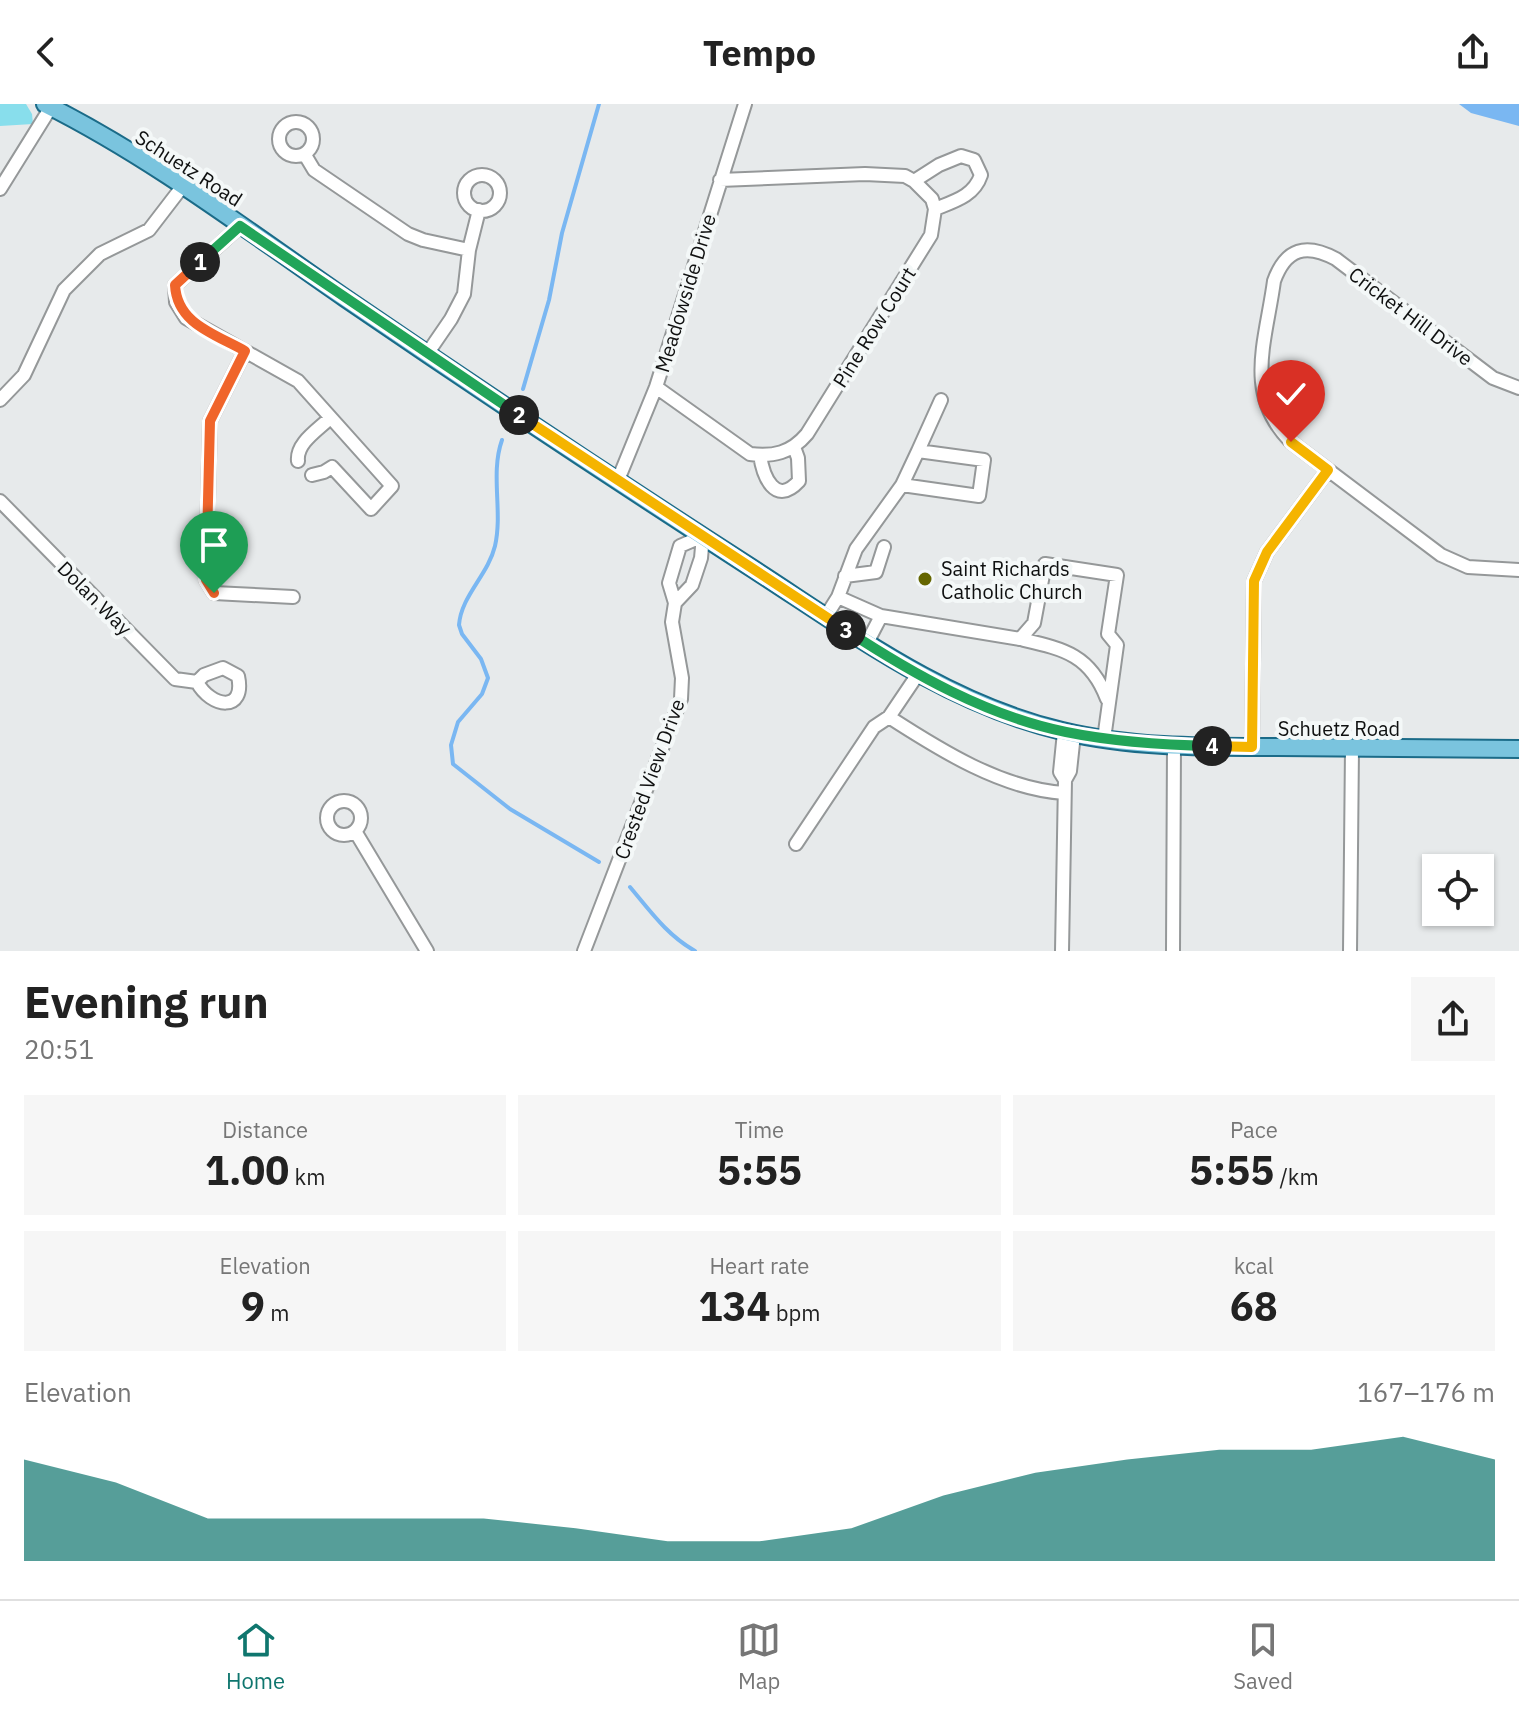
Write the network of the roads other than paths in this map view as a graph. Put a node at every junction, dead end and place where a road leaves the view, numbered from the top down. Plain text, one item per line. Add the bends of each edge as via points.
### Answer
1 (745, 104) edge
2 (48, 106) edge
3 (305, 155) dead end
4 (720, 180) junction
5 (914, 181) junction
6 (182, 187) junction
7 (0, 189) edge
8 (934, 204) junction
9 (479, 210) dead end
10 (240, 226) junction
11 (469, 250) junction
12 (245, 351) junction
13 (427, 354) junction
14 (656, 387) junction
15 (1519, 388) edge
16 (0, 400) edge
17 (941, 400) dead end
18 (330, 418) junction
19 (794, 447) junction
20 (918, 451) junction
21 (760, 455) junction
22 (298, 461) dead end
23 (1328, 470) junction
24 (312, 475) dead end
25 (618, 480) junction
26 (902, 485) junction
27 (0, 501) edge
28 (703, 536) junction
29 (884, 547) dead end
30 (1519, 570) edge
31 (845, 576) junction
32 (293, 597) dead end
33 (838, 597) junction
34 (675, 603) junction
35 (826, 616) junction
36 (881, 616) junction
37 (1020, 639) junction
38 (867, 643) junction
39 (918, 674) junction
40 (197, 682) dead end
41 (1108, 703) junction
42 (889, 717) junction
43 (1069, 733) junction
44 (1104, 739) junction
45 (1174, 745) junction
46 (1252, 747) junction
47 (1352, 748) junction
48 (1519, 749) edge
49 (1064, 786) junction
50 (355, 831) dead end
51 (796, 844) dead end
52 (427, 951) edge
53 (584, 951) edge
54 (1062, 951) edge
55 (1173, 951) edge
56 (1350, 951) edge

1 - 4 street, Meadowside Drive
2 - 6 main road, Schuetz Road
2 - 7 street
3 - 11 street via 314,170 408,234
4 - 5 street via 895,174
4 - 14 street, Meadowside Drive
5 - 8 street
5 - 8 street via 961,156 974,160 981,175 977,187 962,198
6 - 10 main road, Schuetz Road
6 - 16 street via 149,230 100,254 64,290 24,375
8 - 19 street, Pine Row Court via 931,235
9 - 11 street
10 - 12 street via 175,285 176,302 186,318
10 - 13 main road, Schuetz Road
11 - 13 street via 464,294
12 - 18 street via 298,381
12 - 32 street via 210,421 206,580 214,593
13 - 25 main road, Schuetz Road
14 - 21 street via 750,454
14 - 25 street, Meadowside Drive
15 - 23 street, Cricket Hill Drive via 1493,378 1336,259 1312,249 1301,251 1286,258 1274,281 1262,396 1282,433
17 - 20 street
18 - 22 street via 300,446
18 - 24 street via 392,486 371,509 332,467
19 - 21 street
19 - 21 street via 799,481 785,489 767,483
20 - 26 street
20 - 26 street via 984,460 979,496
23 - 30 street via 1454,563
23 - 46 street via 1267,552 1254,581
25 - 28 main road, Schuetz Road
26 - 31 street via 856,549
27 - 40 street, Dolan Way via 175,679
28 - 34 street via 692,585
28 - 34 street, Crested View Drive via 680,546 669,583
28 - 35 main road, Schuetz Road
29 - 31 street via 876,572
31 - 33 street
33 - 35 street
33 - 36 street
34 - 53 street, Crested View Drive via 672,622 681,699
35 - 38 main road, Schuetz Road
36 - 37 street
36 - 38 street
37 - 41 street via 1072,653 1090,666
37 - 41 street via 1034,623 1045,564 1117,575 1108,634 1117,645
38 - 39 main road, Schuetz Road
39 - 42 street
39 - 43 main road, Schuetz Road via 990,707
41 - 44 street
42 - 49 street via 980,769 1047,791
42 - 51 street via 874,727
43 - 44 main road, Schuetz Road
43 - 49 street via 1060,772
44 - 45 main road, Schuetz Road
45 - 46 main road, Schuetz Road
45 - 55 street
46 - 47 main road, Schuetz Road
47 - 48 main road, Schuetz Road
47 - 56 street
49 - 54 street
50 - 52 street

